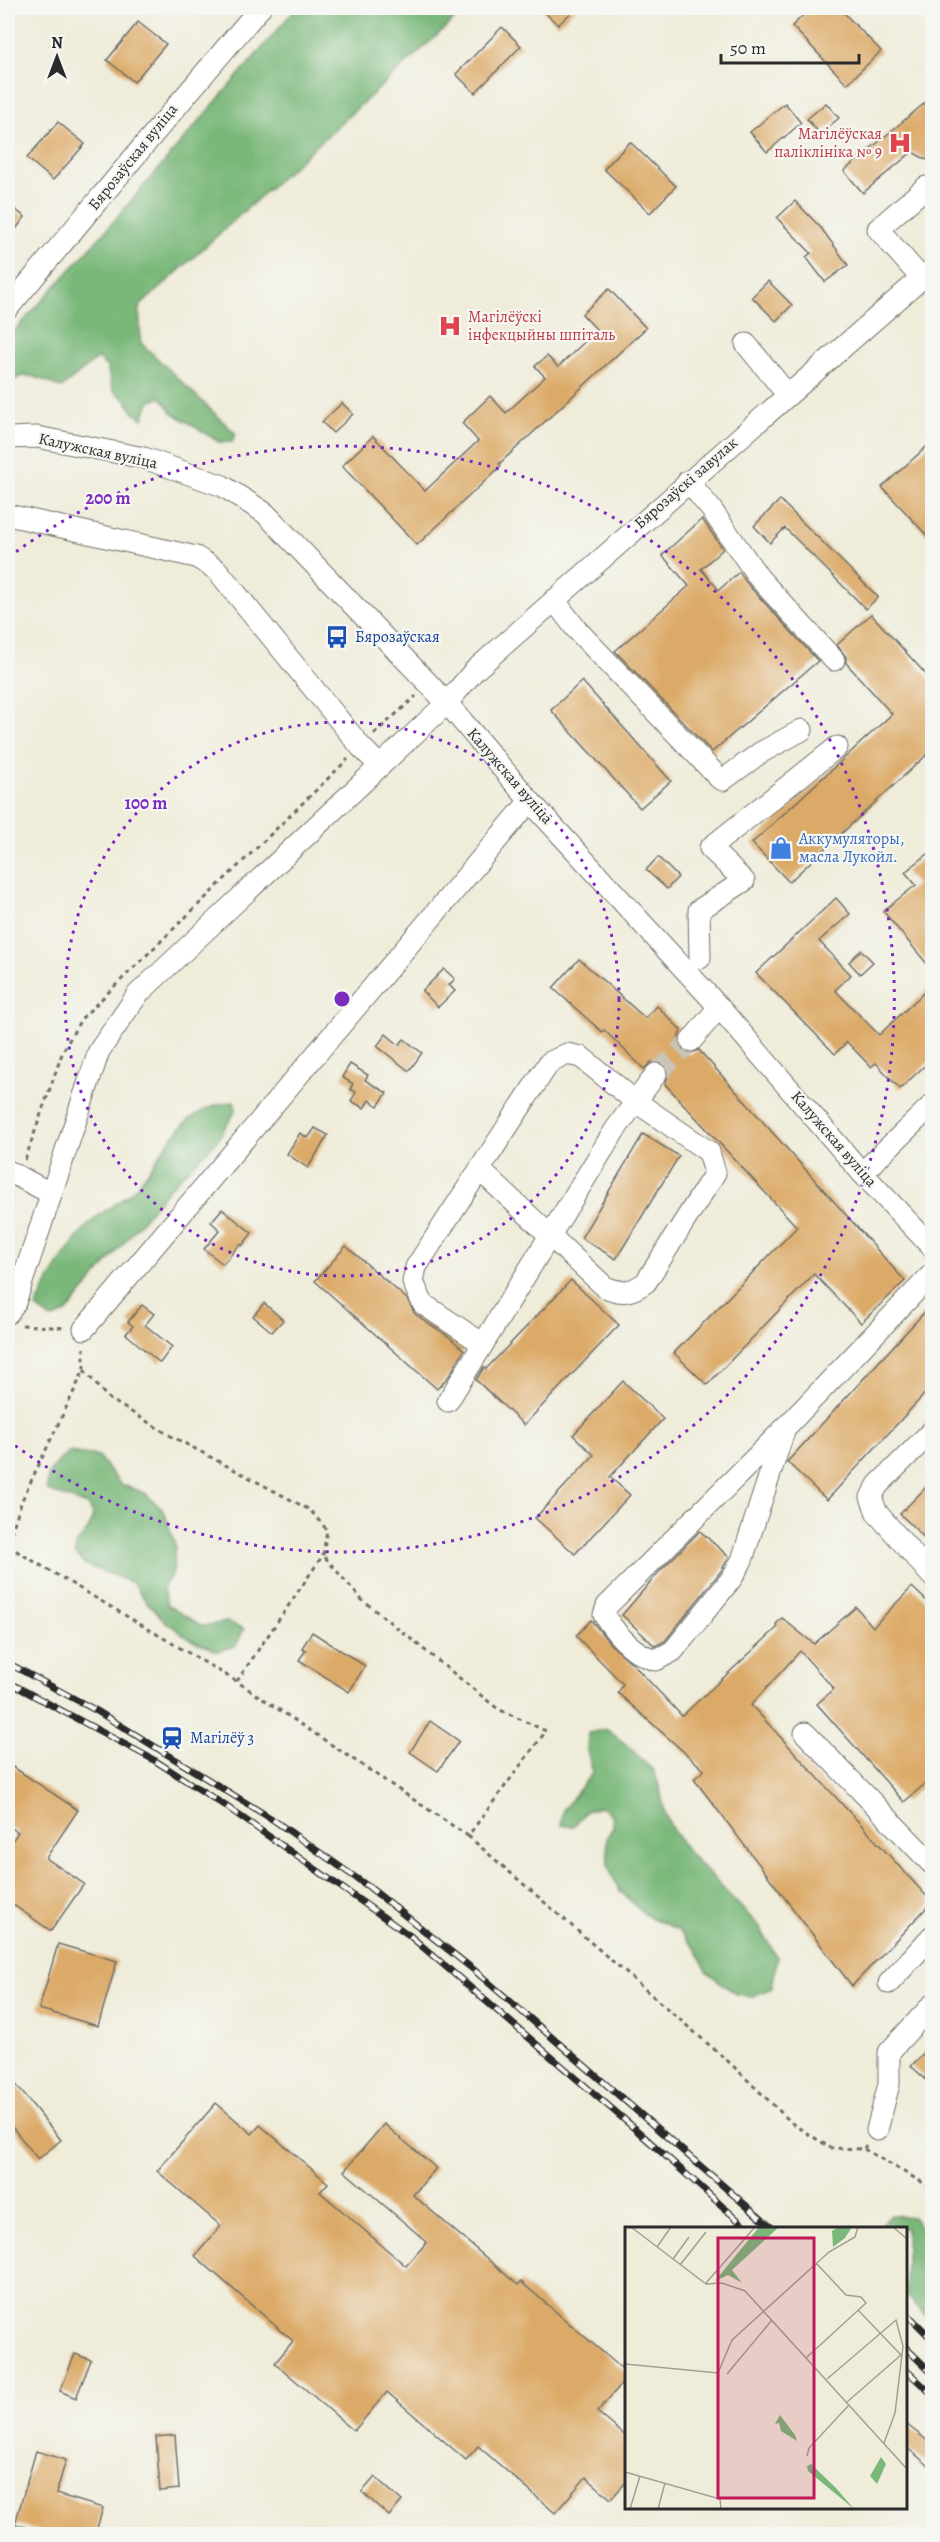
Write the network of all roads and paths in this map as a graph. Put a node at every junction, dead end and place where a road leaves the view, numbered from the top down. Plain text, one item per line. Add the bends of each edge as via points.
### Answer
1 (260, 8) edge
2 (926, 187) dead end
3 (927, 273) edge
4 (8, 308) edge
5 (746, 344) dead end
6 (787, 394) junction
7 (8, 438) edge
8 (688, 481) junction
9 (8, 515) edge
10 (554, 600) junction
11 (834, 660) dead end
12 (447, 703) junction
13 (802, 730) dead end
14 (837, 747) dead end
15 (380, 766) junction
16 (530, 801) junction
17 (700, 958) dead end
18 (719, 1007) junction
19 (691, 1041) tunnel mouth
20 (657, 1074) tunnel mouth
21 (634, 1101) junction
22 (933, 1105) edge
23 (480, 1170) junction
24 (8, 1171) edge
25 (862, 1173) junction
26 (50, 1193) junction
27 (550, 1235) junction
28 (933, 1247) edge
29 (933, 1274) edge
30 (13, 1319) edge
31 (84, 1329) junction
32 (483, 1344) junction
33 (84, 1370) junction
34 (448, 1401) dead end
35 (785, 1428) junction
36 (933, 1431) edge
37 (8, 1544) edge
38 (323, 1555) junction
39 (933, 1576) edge
40 (236, 1681) junction
41 (805, 1732) dead end
42 (468, 1836) junction
43 (932, 1868) edge
44 (933, 1936) edge
45 (889, 1983) dead end
46 (933, 2005) edge
47 (877, 2130) joint
48 (864, 2149) junction
49 (933, 2188) edge

1 - 4 street, Бярозаўская вуліца
2 - 3 street via 878,228
3 - 6 street, Бярозаўскі завулак
5 - 6 street
6 - 8 street, Бярозаўскі завулак
7 - 12 street, Калужская вуліца via 37,437 144,458 223,486 265,513
8 - 10 street, Бярозаўскі завулак
8 - 11 street via 759,578
9 - 15 street via 196,557 217,570 360,747
10 - 12 street, Бярозаўскі завулак via 474,671
10 - 13 street via 577,630 719,778 723,780 760,753
12 - 15 street, Бярозаўскі завулак
12 - 16 street, Калужская вуліца
14 - 17 street via 710,848 744,881 699,910
15 - 26 street, Бярозаўскі завулак via 138,994 99,1051
16 - 18 street, Калужская вуліца
16 - 31 street
18 - 19 street
18 - 25 street, Калужская вуліца
20 - 21 street
21 - 23 street via 581,1057 567,1054 549,1063
21 - 27 street
21 - 27 street via 709,1152 715,1173 646,1282 636,1290 620,1293 604,1287
22 - 25 street
23 - 27 street
23 - 32 street via 416,1267 413,1282 423,1304
24 - 26 street
25 - 28 street, Калужская вуліца
26 - 30 street, Бярозаўскі завулак
27 - 32 street
29 - 35 street
30 - 31 path
31 - 33 path
32 - 34 street
33 - 37 path via 22,1500
33 - 38 path via 108,1398 310,1510 327,1530
35 - 35 street via 607,1606 604,1615 611,1626 642,1656 656,1660 673,1651 732,1578 742,1560
36 - 39 street via 878,1485 872,1497 877,1513
37 - 40 path
38 - 40 path
38 - 42 path via 361,1599 498,1709 546,1731
40 - 42 path
41 - 43 street
42 - 48 path via 730,2063 794,2125 831,2148
44 - 45 street
46 - 47 street via 889,2052 889,2084
47 - 48 path
48 - 49 path

